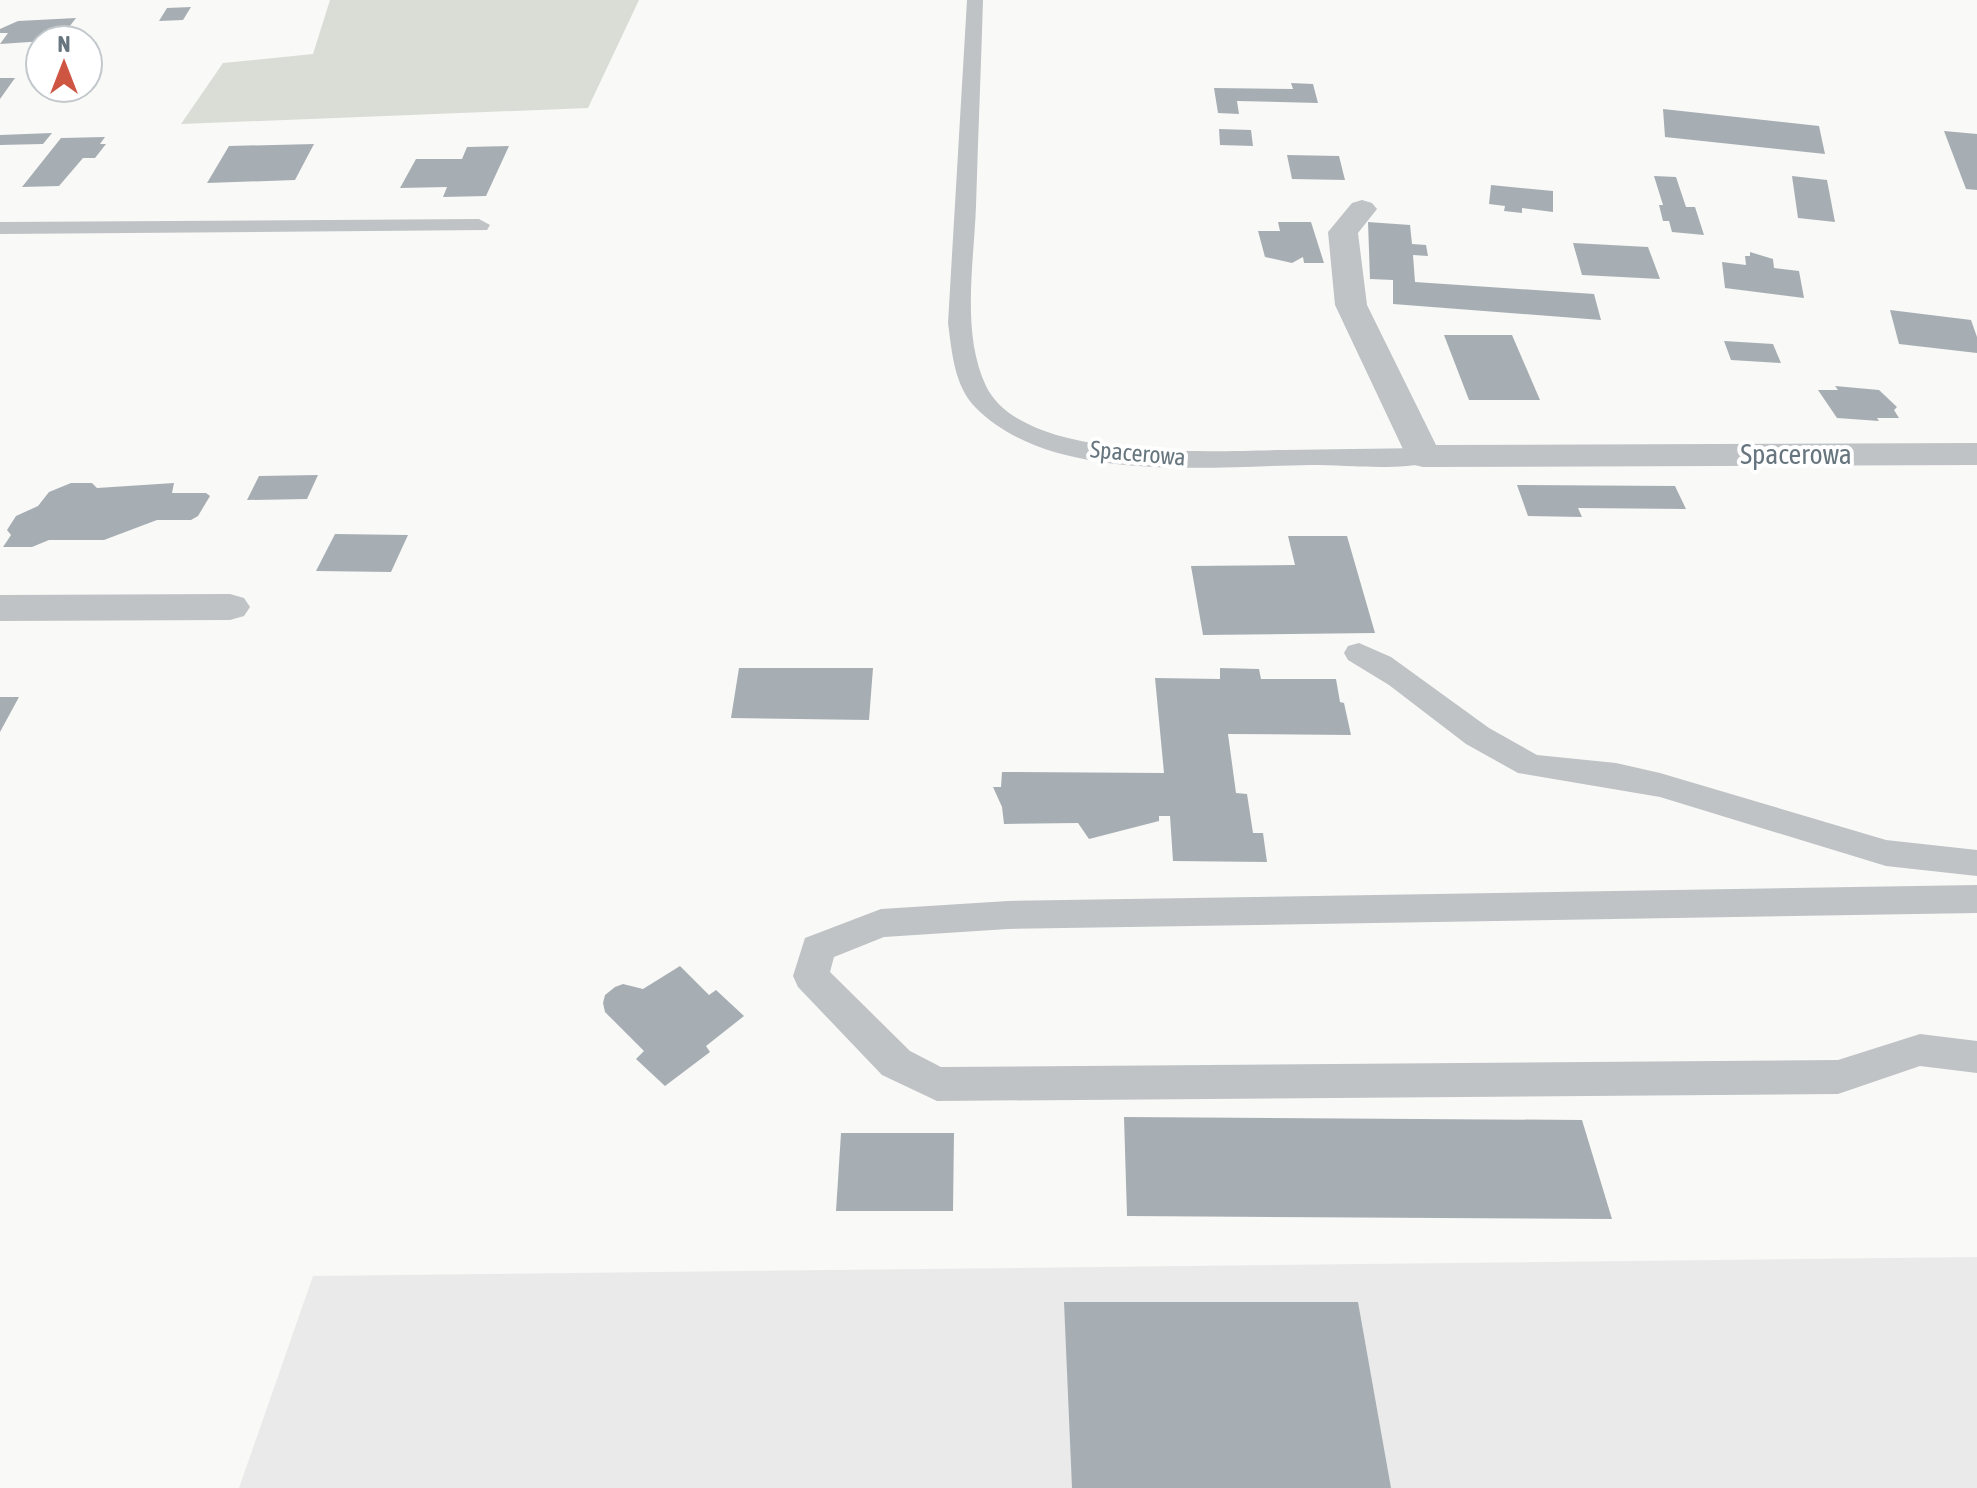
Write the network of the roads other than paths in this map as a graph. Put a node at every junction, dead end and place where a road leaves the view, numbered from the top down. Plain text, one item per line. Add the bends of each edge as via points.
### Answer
1 (975, 0) edge
2 (1362, 209) dead end
3 (479, 225) dead end
4 (0, 228) edge
5 (1977, 454) edge
6 (1423, 456) junction
7 (230, 607) dead end
8 (0, 608) edge
9 (1359, 653) dead end
10 (1977, 863) edge
11 (1977, 899) edge
12 (1977, 1057) edge

1 - 6 lane, Spacerowa via 960,323 968,369 983,402 1018,426 1102,454 1153,459
2 - 6 street via 1343,232 1351,305
3 - 4 lane
5 - 6 street, Spacerowa
7 - 8 street
9 - 10 lane via 1386,666 1461,728 1523,763 1618,775 1855,845
11 - 12 lane via 1008,915 881,923 818,948 811,976 896,1063 937,1084 1838,1077 1920,1050

